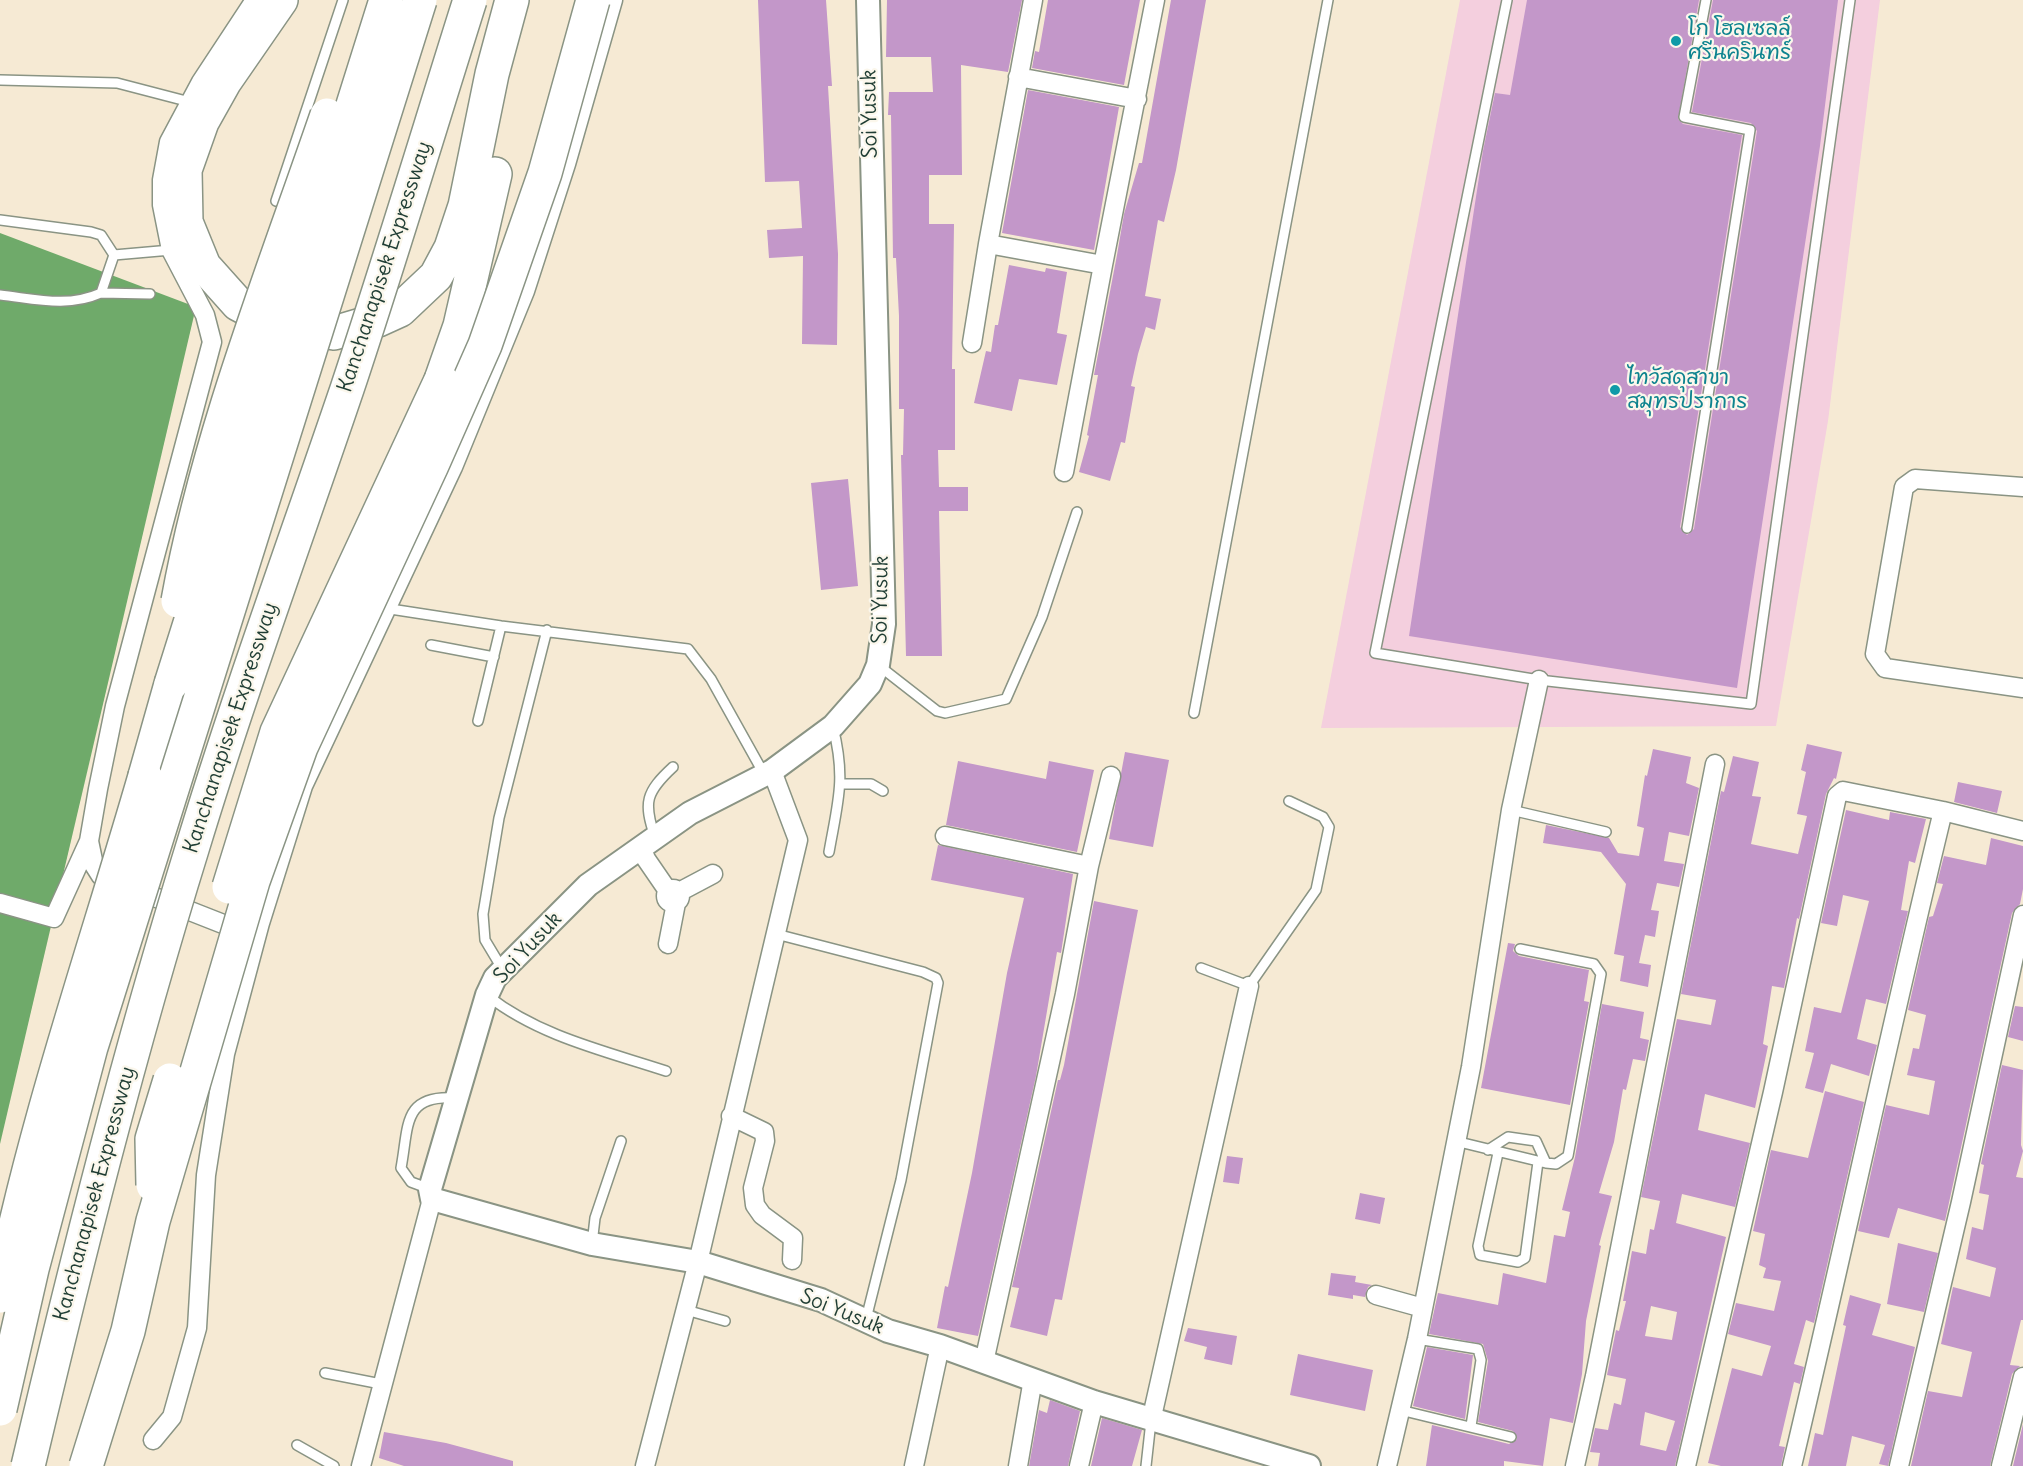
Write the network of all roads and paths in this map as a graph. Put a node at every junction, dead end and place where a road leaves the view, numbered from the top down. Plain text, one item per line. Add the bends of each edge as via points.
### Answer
1 (255, 0) edge
2 (281, 0) edge
3 (343, 0) edge
4 (366, 0) edge
5 (386, 0) edge
6 (420, 0) edge
7 (470, 0) edge
8 (512, 0) edge
9 (521, 0) edge
10 (593, 0) edge
11 (613, 0) edge
12 (868, 0) edge
13 (1033, 0) edge
14 (1155, 0) edge
15 (1328, 0) edge
16 (1507, 0) edge
17 (1706, 0) edge
18 (1850, 0) edge
19 (1018, 77) junction
20 (0, 80) edge
21 (1137, 99) junction
22 (190, 102) junction
23 (276, 201) dead end
24 (0, 220) edge
25 (987, 244) junction
26 (171, 250) junction
27 (114, 255) junction
28 (1103, 265) junction
29 (101, 293) junction
30 (150, 294) dead end
31 (0, 295) edge
32 (972, 343) dead end
33 (1064, 472) dead end
34 (2023, 487) edge
35 (1077, 512) dead end
36 (1687, 528) dead end
37 (384, 608) junction
38 (501, 626) junction
39 (547, 630) junction
40 (431, 645) dead end
41 (494, 657) junction
42 (878, 665) junction
43 (1539, 680) junction
44 (171, 684) junction
45 (2023, 688) edge
46 (1194, 713) dead end
47 (478, 721) dead end
48 (833, 726) junction
49 (1715, 764) dead end
50 (673, 767) dead end
51 (768, 773) junction
52 (1111, 776) dead end
53 (842, 784) junction
54 (883, 791) dead end
55 (1289, 801) dead end
56 (1511, 810) junction
57 (1943, 811) junction
58 (2023, 831) edge
59 (1606, 832) dead end
60 (945, 836) dead end
61 (89, 841) junction
62 (648, 842) junction
63 (829, 852) dead end
64 (1089, 866) junction
65 (713, 874) dead end
66 (674, 895) junction
67 (0, 903) edge
68 (2023, 915) edge
69 (776, 934) junction
70 (256, 937) junction
71 (668, 944) dead end
72 (1520, 949) dead end
73 (1201, 968) dead end
74 (503, 970) junction
75 (1249, 986) junction
76 (487, 995) junction
77 (666, 1071) dead end
78 (456, 1099) junction
79 (731, 1116) junction
80 (621, 1141) dead end
81 (1455, 1141) junction
82 (1493, 1151) junction
83 (1542, 1163) junction
84 (431, 1194) junction
85 (153, 1221) junction
86 (592, 1244) junction
87 (792, 1260) dead end
88 (698, 1262) junction
89 (1376, 1295) dead end
90 (0, 1296) edge
91 (1423, 1308) junction
92 (686, 1310) junction
93 (725, 1321) dead end
94 (866, 1322) junction
95 (1418, 1340) junction
96 (940, 1346) junction
97 (984, 1362) junction
98 (325, 1373) dead end
99 (2023, 1377) edge
100 (1033, 1379) junction
101 (381, 1384) junction
102 (1094, 1402) junction
103 (0, 1409) edge
104 (1400, 1410) junction
105 (1151, 1421) junction
106 (1471, 1426) junction
107 (1511, 1437) dead end
108 (153, 1440) dead end
109 (297, 1445) dead end
110 (1280, 1462) edge
111 (28, 1466) edge
112 (86, 1466) edge
113 (334, 1466) edge
114 (361, 1466) edge
115 (645, 1466) edge
116 (914, 1466) edge
117 (1018, 1466) edge
118 (1079, 1466) edge
119 (1146, 1466) edge
120 (1309, 1466) edge
121 (1387, 1466) edge
122 (1575, 1466) edge
123 (1686, 1466) edge
124 (1792, 1466) edge
125 (1899, 1466) edge
126 (2001, 1466) edge

1 - 22 street
2 - 8 highway via 202,122 185,170 186,222 204,266 238,304 276,324 334,333 400,310 436,276 451,248 465,206 492,74
3 - 23 lane
4 - 44 highway, bridge via 206,480 177,609
5 - 44 highway, bridge
6 - 103 highway, Kanchanapisek Expressway, bridge via 91,1047 32,1269
7 - 111 highway, Kanchanapisek Expressway, bridge via 347,389 192,848 130,1059
9 - 85 highway, bridge via 498,156 460,326 441,380 277,732 152,1139
10 - 85 highway, bridge via 545,173 485,345 301,747 250,892
11 - 37 street via 525,291 453,467
12 - 42 street, Soi Yusuk via 885,624
13 - 19 street
14 - 21 street
15 - 46 lane
16 - 43 lane via 1375,652
17 - 36 lane via 1684,117 1750,130
18 - 43 lane via 1751,704
19 - 21 street
19 - 25 street
20 - 22 lane via 117,83
21 - 28 street
22 - 26 street via 169,142 162,180 162,204
24 - 27 lane via 91,232 101,236
25 - 28 street
25 - 32 street
26 - 27 lane
26 - 61 street via 205,315 212,342 115,706
27 - 29 lane
28 - 33 street
29 - 30 lane
29 - 31 lane via 70,303
34 - 45 street via 1915,479 1904,487 1875,654 1885,668
35 - 42 lane via 1042,617 1006,699 945,713 937,711
37 - 38 lane
37 - 70 street via 303,786
38 - 39 lane
38 - 41 lane
39 - 51 lane via 688,649 711,679
39 - 74 lane via 499,818 483,914 485,940
40 - 41 lane
41 - 47 lane
42 - 48 street, Soi Yusuk via 870,684
43 - 56 street
44 - 90 highway, bridge via 68,1032
48 - 51 street, Soi Yusuk
48 - 53 lane via 842,761
49 - 122 street
50 - 62 lane via 651,790 647,802
51 - 62 street, Soi Yusuk via 690,813
51 - 69 street via 798,840
52 - 64 street
53 - 54 lane via 871,784
53 - 63 lane
55 - 75 lane via 1323,817 1329,827 1316,890
56 - 59 lane
56 - 81 street via 1471,1067
57 - 58 street
57 - 123 street via 1843,791 1837,796
57 - 124 street
60 - 64 street
61 - 67 street via 54,918
61 - 70 street via 94,865 101,876
62 - 66 street via 646,859
62 - 74 street, Soi Yusuk via 588,885
64 - 97 street via 1065,994
65 - 66 street
66 - 71 street
68 - 125 street
69 - 79 street
69 - 94 lane via 923,972 938,983 901,1180
70 - 108 street via 225,1054 210,1153 197,1328 172,1417
72 - 83 lane via 1594,964 1601,974 1568,1155 1556,1164
73 - 75 lane
74 - 76 street, Soi Yusuk
75 - 105 street
76 - 77 lane via 511,1014 542,1029
76 - 78 street, Soi Yusuk
78 - 84 street, Soi Yusuk
78 - 84 lane via 426,1100 412,1112 400,1168 411,1182
79 - 87 street via 764,1132 753,1197 762,1215 793,1238
79 - 88 street
80 - 86 lane via 595,1218
81 - 82 lane
81 - 91 street
82 - 83 lane
82 - 83 lane via 1508,1137 1536,1142
82 - 83 lane via 1478,1246 1480,1255 1518,1262 1525,1258
84 - 86 street, Soi Yusuk
84 - 101 street
85 - 112 highway, bridge via 128,1331
86 - 88 street, Soi Yusuk
88 - 92 street
88 - 94 street, Soi Yusuk via 821,1300
89 - 91 street
91 - 95 street
92 - 93 lane
92 - 115 street
94 - 96 street, Soi Yusuk
95 - 104 street
95 - 106 lane via 1478,1349 1481,1360
96 - 97 street, Soi Yusuk
96 - 116 street
97 - 100 street, Soi Yusuk
98 - 101 lane
99 - 126 street
100 - 102 street, Soi Yusuk
100 - 117 street
101 - 114 street
102 - 105 street, Soi Yusuk
102 - 118 street
104 - 106 lane
104 - 121 street
105 - 110 street, Soi Yusuk
105 - 119 lane
106 - 107 lane
109 - 113 lane
110 - 120 street, Soi Yusuk

